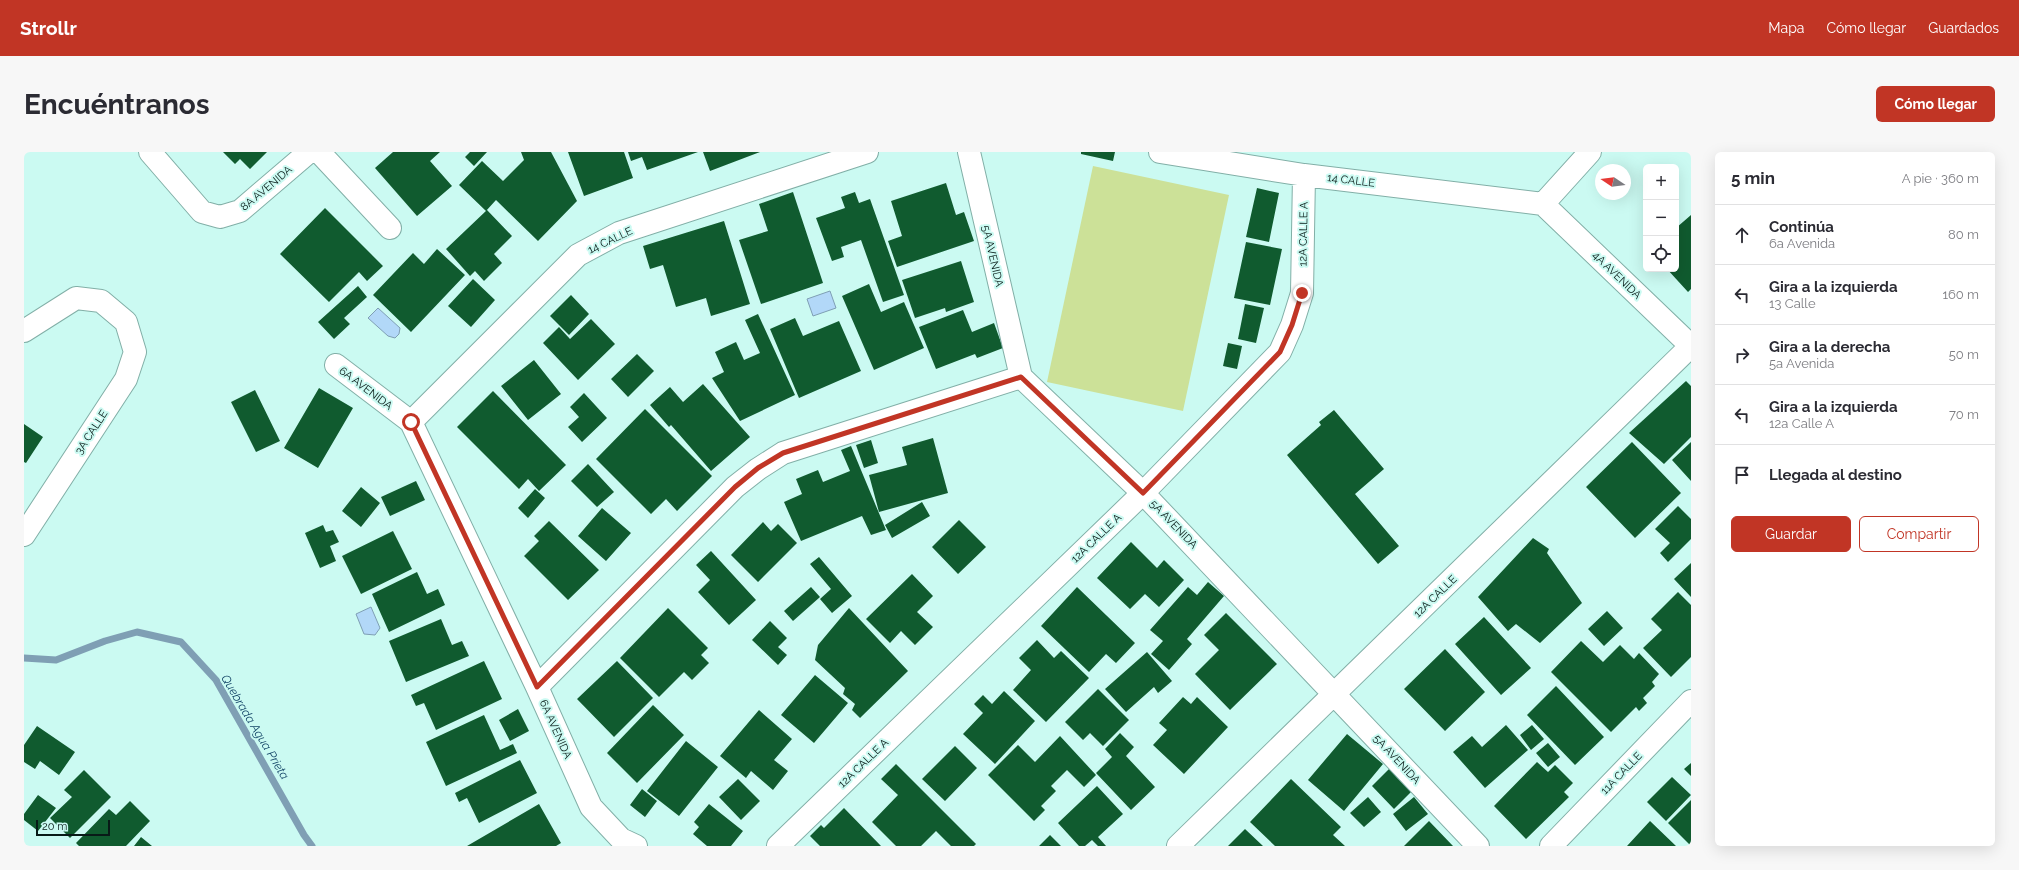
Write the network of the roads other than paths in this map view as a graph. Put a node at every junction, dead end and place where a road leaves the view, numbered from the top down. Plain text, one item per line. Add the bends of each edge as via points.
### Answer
1 (150, 152) edge
2 (309, 152) edge
3 (319, 152) edge
4 (867, 152) edge
5 (969, 152) edge
6 (1160, 152) edge
7 (1590, 152) edge
8 (1304, 175) junction
9 (1543, 204) junction
10 (390, 228) dead end
11 (24, 331) edge
12 (1691, 346) edge
13 (336, 366) dead end
14 (1021, 377) junction
15 (411, 422) junction
16 (1143, 493) junction
17 (24, 535) edge
18 (537, 687) junction
19 (1335, 694) junction
20 (1691, 701) edge
21 (636, 846) edge
22 (778, 846) edge
23 (1178, 846) edge
24 (1478, 846) edge
25 (1551, 846) edge

1 - 2 street, 8A AVENIDA via 202,212 220,217 240,211
3 - 10 street
4 - 15 street, 14 CALLE via 620,233 578,255
5 - 14 street, 5A AVENIDA
6 - 8 street, 14 CALLE
7 - 9 street
8 - 9 street, 14 CALLE
8 - 16 street, 12A CALLE A via 1302,293 1280,352
9 - 12 street, 4A AVENIDA
11 - 17 street, 3A CALLE via 76,298 101,302 126,322 135,352 126,379
12 - 19 street, 12A CALLE
13 - 15 street, 6A AVENIDA
14 - 16 street, 5A AVENIDA
14 - 18 street via 783,453 758,468 735,487
15 - 18 street, 6A AVENIDA
16 - 19 street, 5A AVENIDA
16 - 22 street, 12A CALLE A
18 - 21 street, 6A AVENIDA via 591,807 621,840
19 - 23 street, 12A CALLE
19 - 24 street, 5A AVENIDA
20 - 25 street, 11A CALLE

